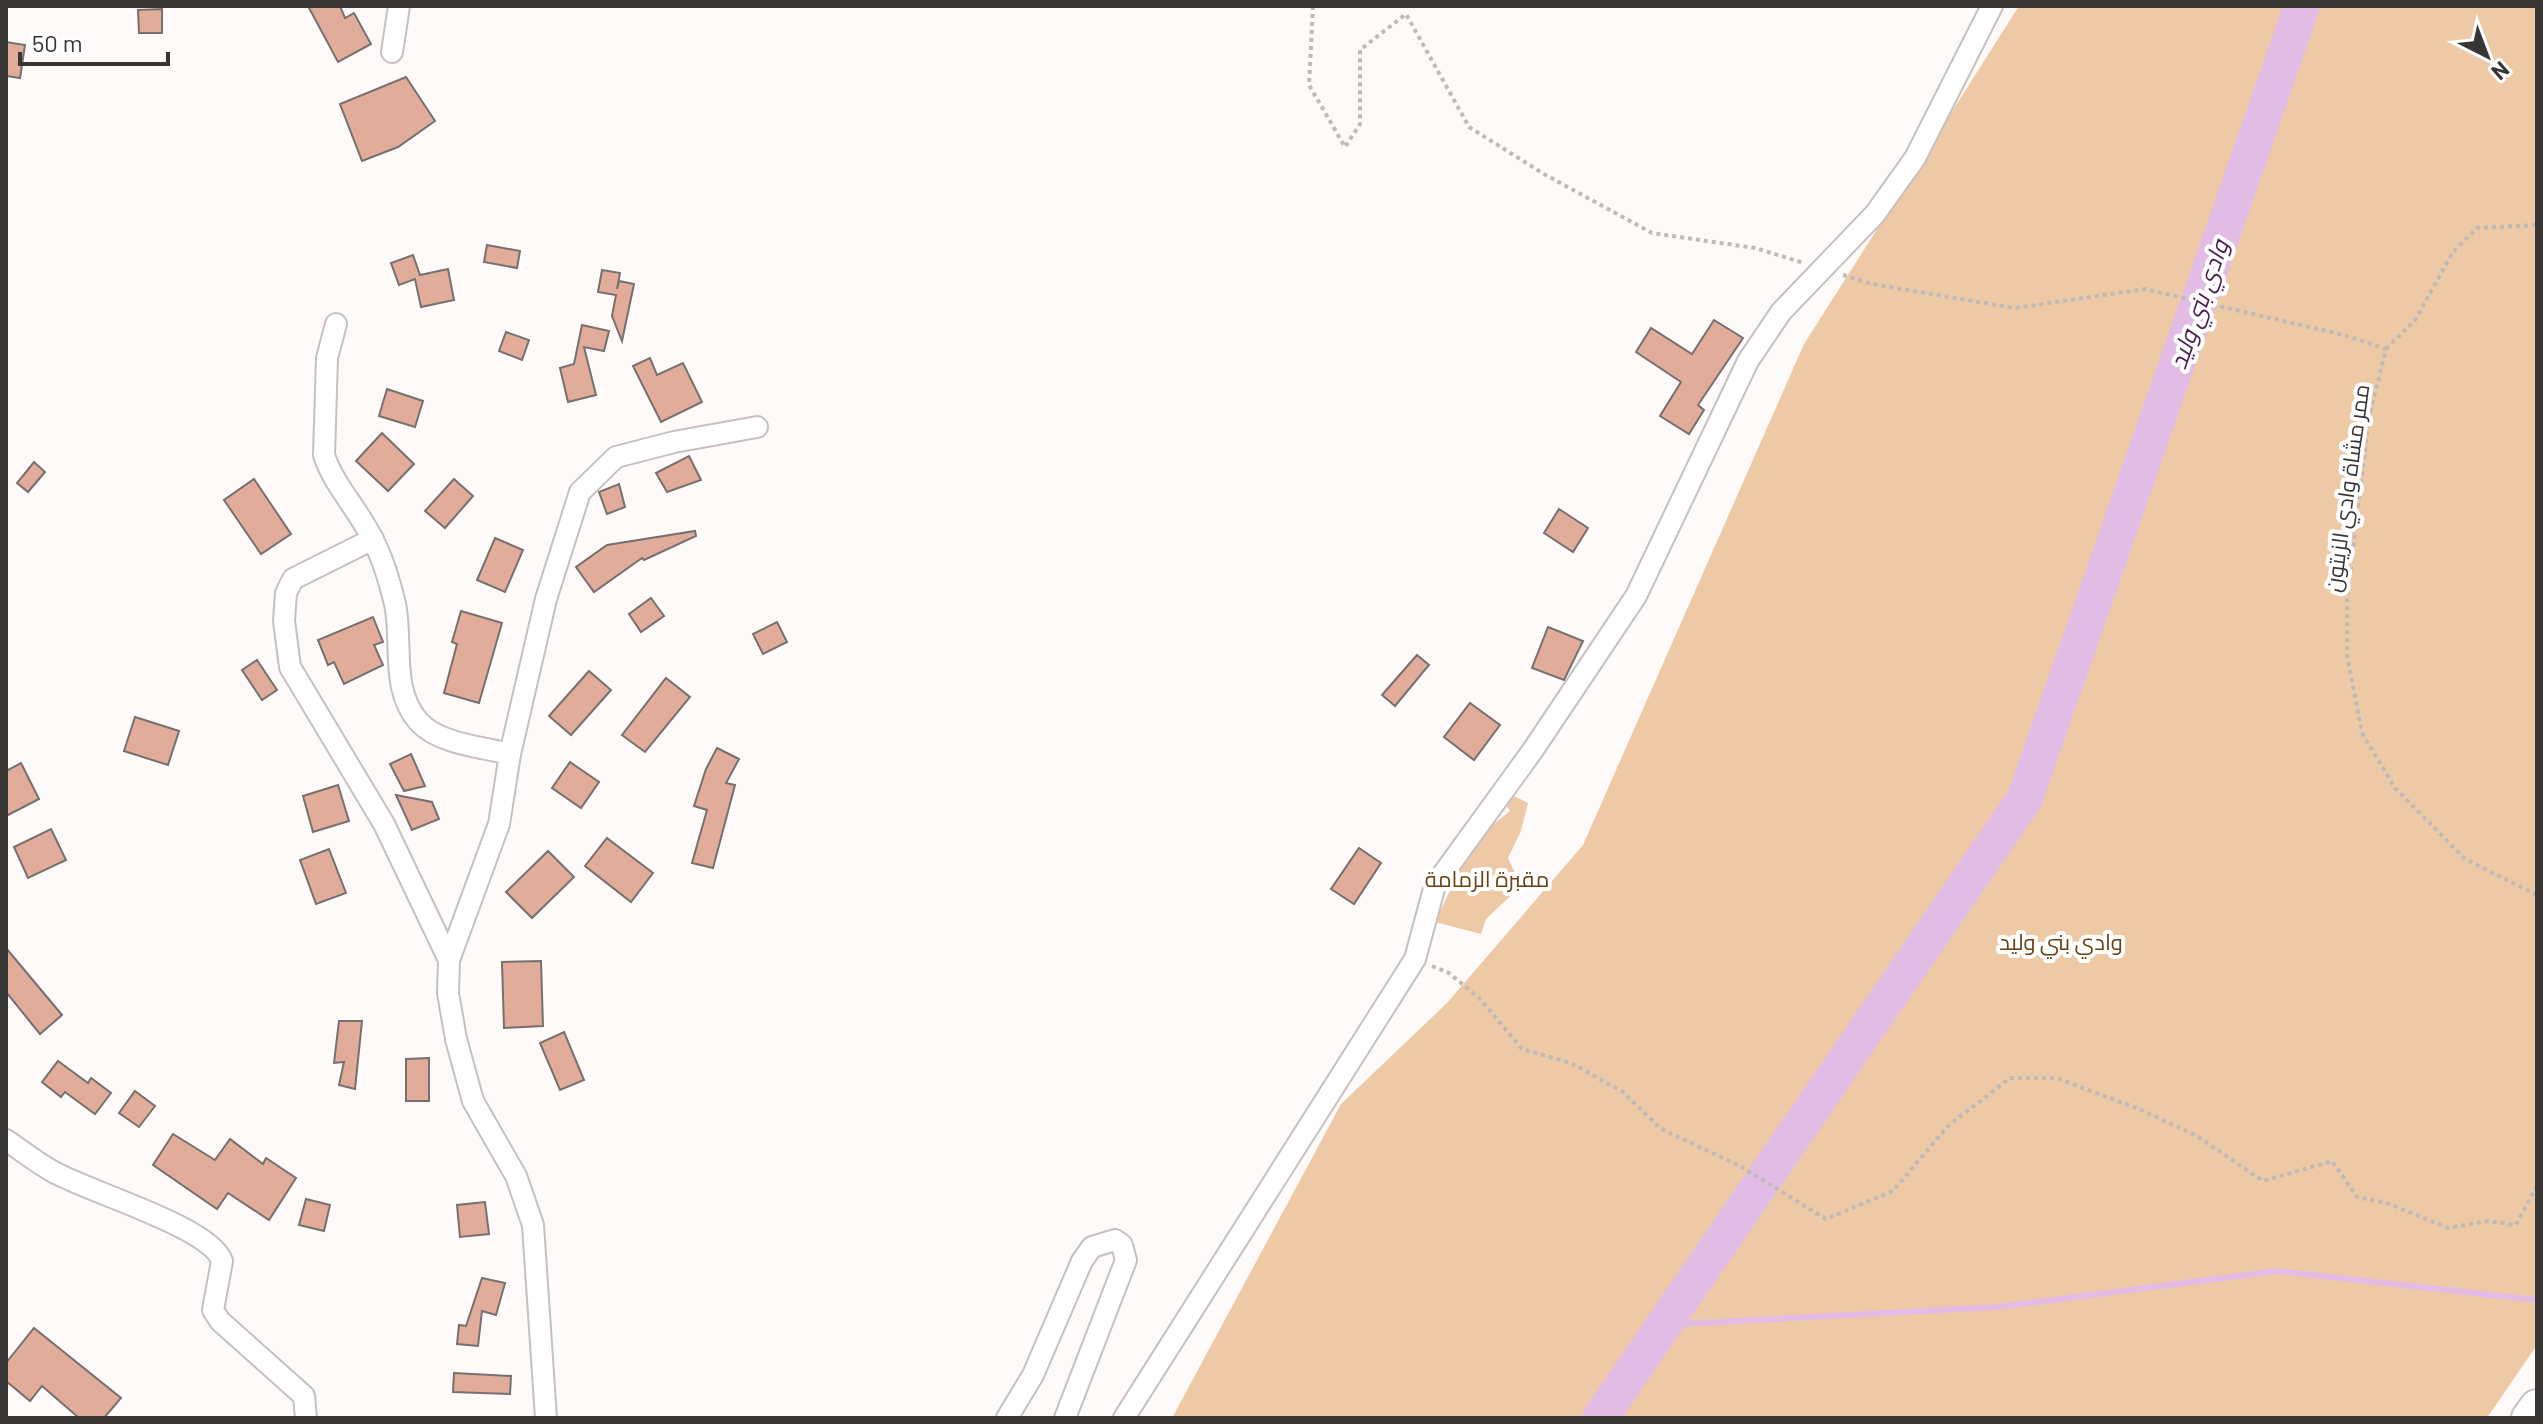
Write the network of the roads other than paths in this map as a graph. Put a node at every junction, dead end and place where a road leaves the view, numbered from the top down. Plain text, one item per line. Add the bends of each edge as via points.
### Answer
1 (399, 6) edge
2 (1992, 6) edge
3 (392, 52) dead end
4 (336, 324) dead end
5 (757, 427) dead end
6 (373, 539) junction
7 (510, 754) junction
8 (449, 960) junction
9 (6, 1140) edge
10 (2537, 1407) edge
11 (306, 1418) edge
12 (546, 1418) edge
13 (1007, 1418) edge
14 (1065, 1418) edge
15 (1124, 1418) edge
16 (2529, 1418) edge

1 - 3 street
2 - 15 street via 1915,158 1875,214 1781,312 1748,361 1636,596 1435,885 1415,959
4 - 6 street via 327,358 324,455
5 - 7 street via 616,457 580,492 546,599
6 - 7 street via 394,602 407,707 432,732
6 - 8 street via 293,579 284,621 290,667 384,824
7 - 8 street via 499,824
8 - 12 street via 451,1009 473,1101 516,1176 533,1225
9 - 11 street via 51,1171 211,1242 222,1261 213,1310 304,1396
10 - 16 main road
13 - 14 street via 1033,1375 1082,1261 1092,1247 1115,1240 1126,1260

